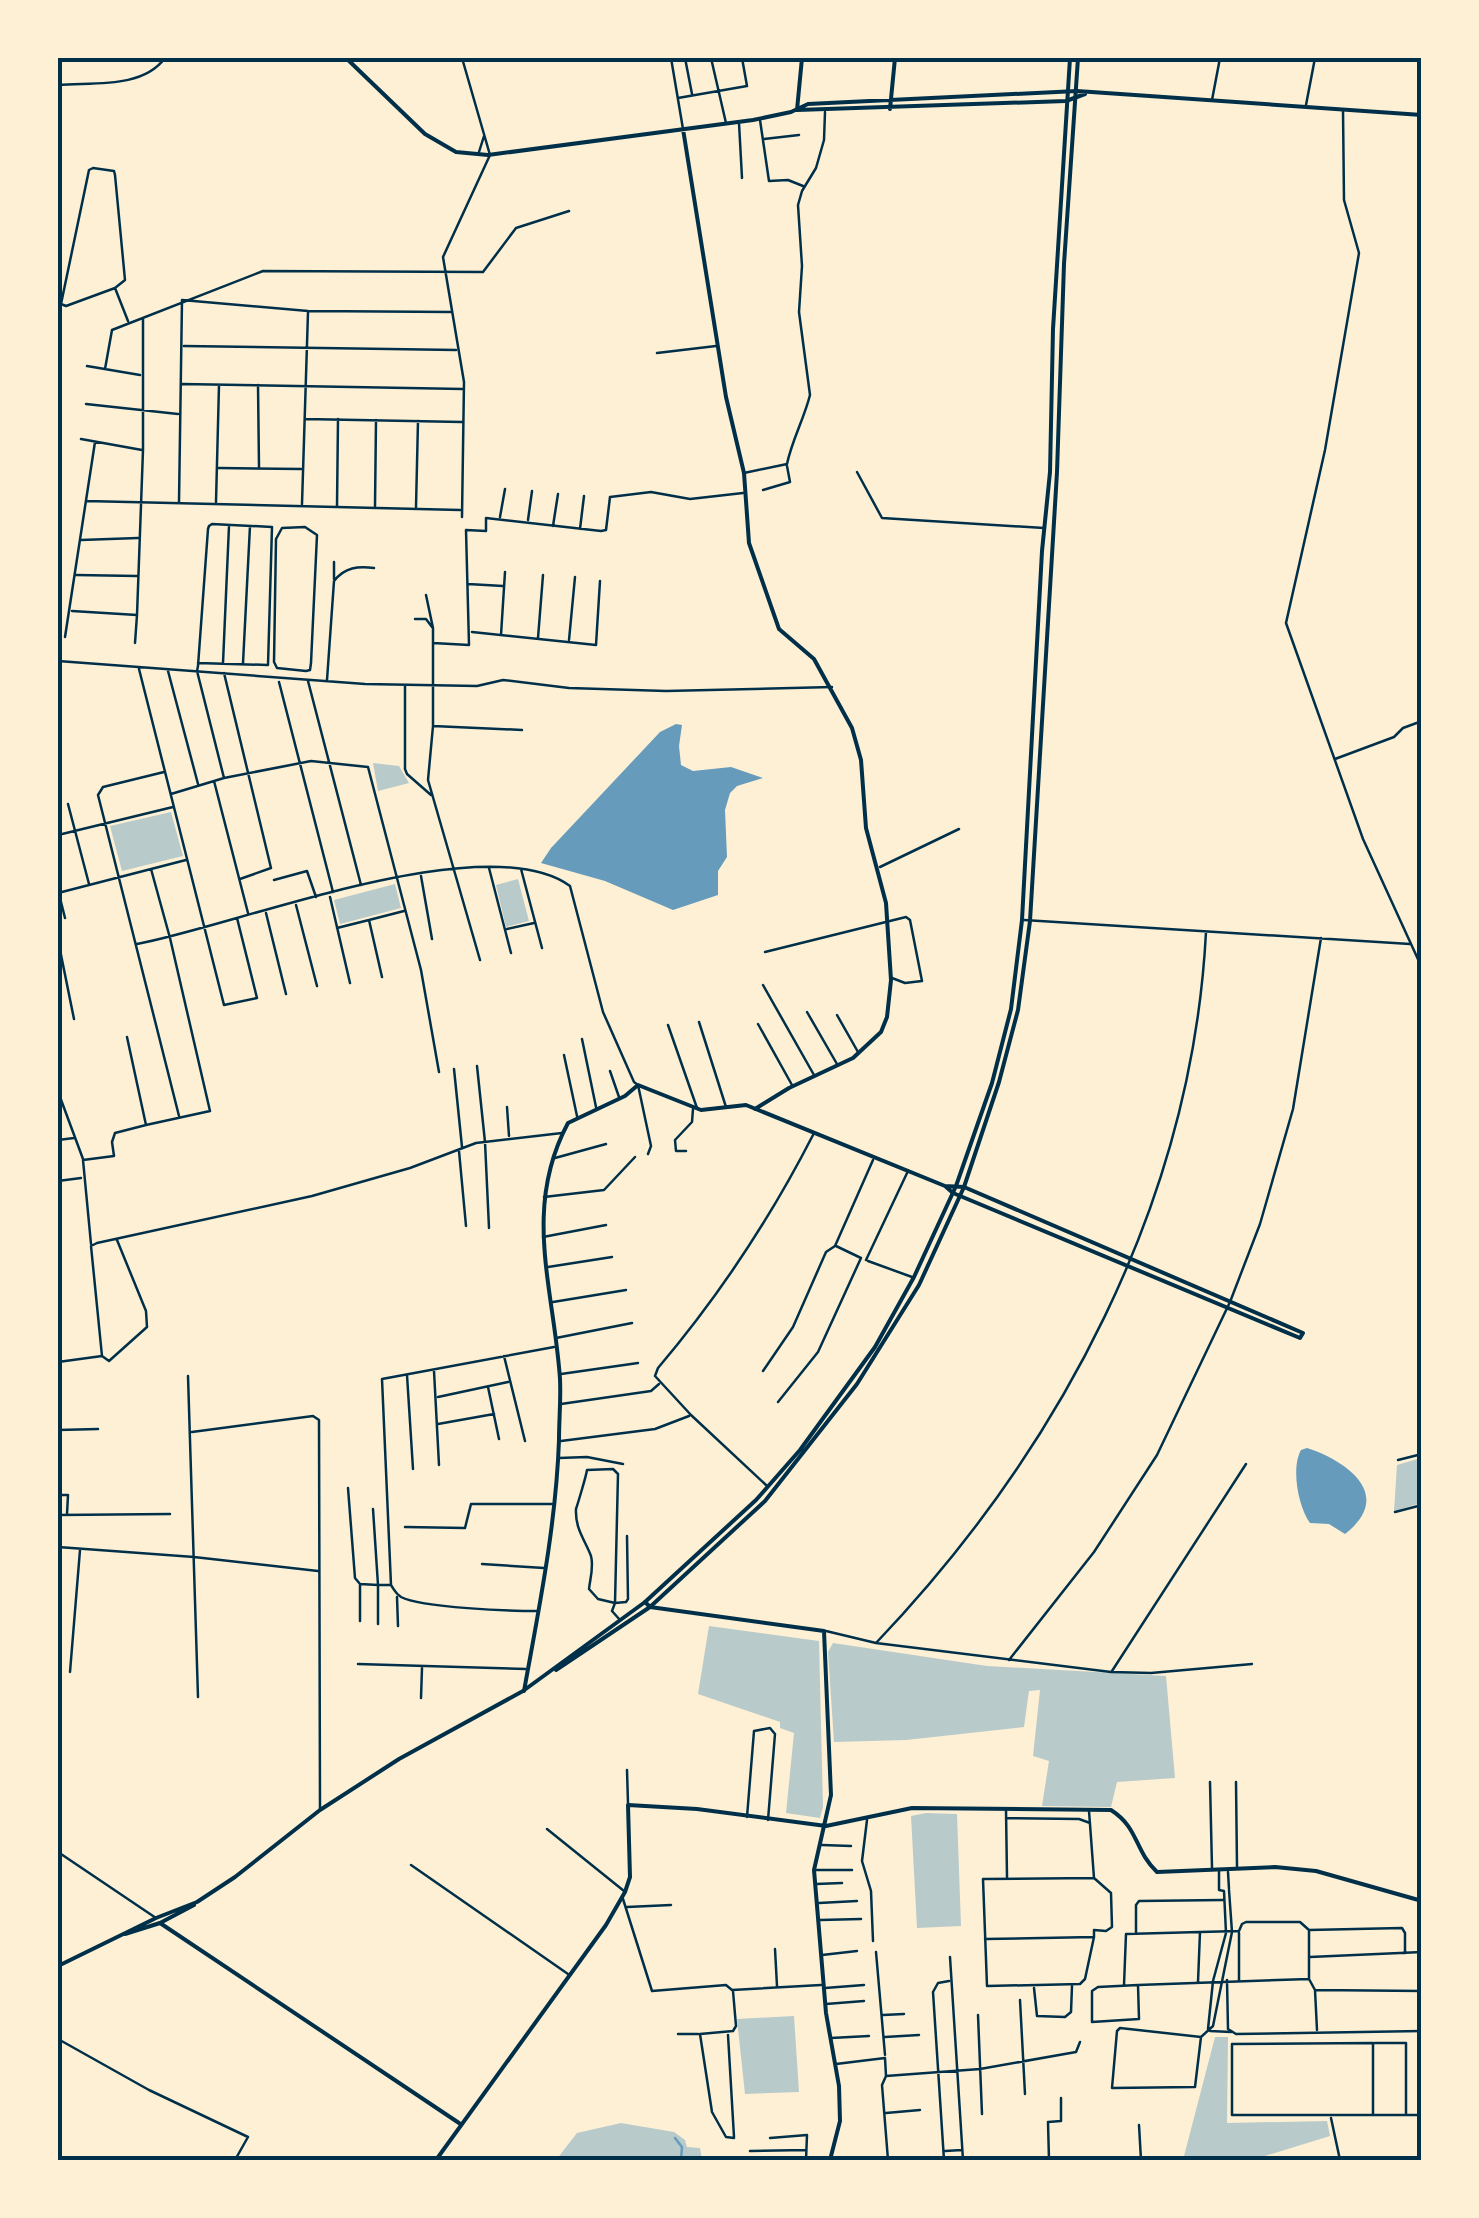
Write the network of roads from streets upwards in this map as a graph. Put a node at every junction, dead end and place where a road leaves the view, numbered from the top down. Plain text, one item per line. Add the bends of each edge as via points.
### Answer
1 (166, 58) edge
2 (346, 58) edge
3 (462, 58) edge
4 (671, 58) edge
5 (685, 58) edge
6 (711, 58) edge
7 (742, 58) edge
8 (802, 58) edge
9 (895, 58) edge
10 (1070, 58) edge
11 (1078, 58) edge
12 (1220, 58) edge
13 (1316, 58) edge
14 (58, 84) edge
15 (1076, 91) junction
16 (719, 92) junction
17 (1067, 93) junction
18 (1086, 93) junction
19 (693, 96) junction
20 (678, 98) junction
21 (1076, 100) junction
22 (891, 101) junction
23 (1066, 101) junction
24 (1212, 102) junction
25 (1306, 108) junction
26 (890, 109) junction
27 (797, 110) junction
28 (826, 110) junction
29 (1343, 110) junction
30 (1422, 116) edge
31 (760, 118) junction
32 (739, 122) junction
33 (726, 124) junction
34 (684, 129) junction
35 (485, 134) junction
36 (799, 135) dead end
37 (762, 140) junction
38 (478, 154) junction
39 (490, 155) junction
40 (742, 178) dead end
41 (804, 187) junction
42 (569, 212) dead end
43 (448, 272) junction
44 (114, 288) junction
45 (182, 300) junction
46 (308, 311) junction
47 (454, 312) junction
48 (144, 316) junction
49 (128, 323) junction
50 (182, 346) junction
51 (718, 346) junction
52 (307, 348) junction
53 (459, 350) junction
54 (657, 354) dead end
55 (87, 366) dead end
56 (105, 369) junction
57 (142, 375) junction
58 (181, 384) junction
59 (219, 384) junction
60 (258, 384) junction
61 (306, 386) junction
62 (464, 389) junction
63 (86, 404) dead end
64 (142, 410) junction
65 (180, 414) junction
66 (304, 419) junction
67 (338, 419) junction
68 (376, 420) junction
69 (418, 421) junction
70 (463, 422) junction
71 (81, 439) dead end
72 (95, 442) junction
73 (144, 450) junction
74 (787, 464) junction
75 (217, 468) junction
76 (259, 469) junction
77 (303, 470) junction
78 (856, 472) dead end
79 (744, 473) junction
80 (505, 489) dead end
81 (763, 490) dead end
82 (532, 492) dead end
83 (743, 493) junction
84 (558, 494) dead end
85 (584, 496) dead end
86 (86, 501) junction
87 (179, 502) junction
88 (140, 503) junction
89 (216, 505) junction
90 (302, 506) junction
91 (337, 507) junction
92 (375, 508) junction
93 (416, 509) junction
94 (462, 510) junction
95 (462, 517) dead end
96 (500, 520) junction
97 (528, 522) junction
98 (229, 524) junction
99 (250, 525) junction
100 (554, 526) junction
101 (1045, 528) junction
102 (580, 529) junction
103 (140, 538) junction
104 (80, 540) junction
105 (334, 562) dead end
106 (374, 568) dead end
107 (506, 572) dead end
108 (76, 575) junction
109 (542, 575) dead end
110 (138, 576) junction
111 (575, 577) dead end
112 (334, 581) junction
113 (600, 581) dead end
114 (468, 584) junction
115 (504, 586) junction
116 (426, 595) dead end
117 (70, 610) junction
118 (136, 615) junction
119 (416, 619) dead end
120 (434, 628) junction
121 (469, 632) junction
122 (502, 635) junction
123 (65, 637) dead end
124 (538, 639) junction
125 (135, 642) dead end
126 (569, 642) junction
127 (433, 643) junction
128 (58, 661) edge
129 (198, 663) junction
130 (223, 664) junction
131 (244, 664) junction
132 (139, 667) junction
133 (168, 670) junction
134 (288, 670) junction
135 (300, 671) junction
136 (197, 672) junction
137 (224, 673) junction
138 (278, 679) junction
139 (288, 680) junction
140 (300, 680) junction
141 (308, 681) junction
142 (327, 682) junction
143 (406, 685) junction
144 (433, 686) junction
145 (832, 687) junction
146 (1422, 721) edge
147 (433, 726) junction
148 (522, 730) dead end
149 (1333, 760) junction
150 (328, 762) junction
151 (300, 763) junction
152 (166, 772) junction
153 (248, 773) junction
154 (224, 778) junction
155 (214, 782) junction
156 (198, 786) junction
157 (171, 794) junction
158 (432, 796) junction
159 (68, 804) dead end
160 (174, 806) junction
161 (106, 823) junction
162 (960, 829) dead end
163 (75, 830) junction
164 (58, 835) edge
165 (188, 860) junction
166 (489, 868) junction
167 (877, 868) junction
168 (151, 869) junction
169 (456, 869) junction
170 (521, 869) junction
171 (421, 874) junction
172 (120, 877) junction
173 (397, 878) junction
174 (240, 879) junction
175 (274, 880) dead end
176 (89, 885) junction
177 (362, 886) junction
178 (58, 892) edge
179 (332, 894) junction
180 (316, 898) junction
181 (296, 903) junction
182 (265, 910) junction
183 (406, 911) junction
184 (249, 915) junction
185 (237, 917) junction
186 (65, 918) dead end
187 (369, 920) junction
188 (887, 920) junction
189 (1022, 920) junction
190 (1030, 921) junction
191 (535, 923) junction
192 (206, 926) junction
193 (337, 928) junction
194 (505, 930) junction
195 (1206, 932) junction
196 (170, 938) junction
197 (1321, 938) junction
198 (432, 939) dead end
199 (58, 940) edge
200 (136, 944) junction
201 (1412, 944) junction
202 (542, 948) dead end
203 (765, 952) dead end
204 (511, 954) dead end
205 (480, 960) dead end
206 (1422, 968) edge
207 (891, 976) junction
208 (382, 977) dead end
209 (350, 984) dead end
210 (763, 985) dead end
211 (317, 986) dead end
212 (286, 994) dead end
213 (807, 1012) dead end
214 (837, 1015) dead end
215 (74, 1019) dead end
216 (700, 1022) dead end
217 (758, 1024) dead end
218 (668, 1025) dead end
219 (128, 1037) dead end
220 (582, 1040) dead end
221 (564, 1054) dead end
222 (859, 1054) junction
223 (838, 1065) junction
224 (477, 1066) dead end
225 (454, 1069) dead end
226 (610, 1070) dead end
227 (439, 1072) dead end
228 (814, 1076) junction
229 (58, 1079) edge
230 (638, 1085) junction
231 (793, 1086) junction
232 (619, 1099) junction
233 (507, 1107) dead end
234 (695, 1108) junction
235 (597, 1109) junction
236 (727, 1109) junction
237 (755, 1109) junction
238 (179, 1116) junction
239 (578, 1118) junction
240 (146, 1126) junction
241 (562, 1133) junction
242 (813, 1135) junction
243 (510, 1137) junction
244 (75, 1138) junction
245 (58, 1140) edge
246 (485, 1142) junction
247 (606, 1144) dead end
248 (460, 1149) junction
249 (686, 1151) dead end
250 (648, 1154) dead end
251 (634, 1157) dead end
252 (554, 1158) junction
253 (874, 1158) junction
254 (83, 1160) junction
255 (908, 1171) junction
256 (84, 1178) junction
257 (58, 1181) edge
258 (945, 1186) junction
259 (956, 1186) junction
260 (964, 1187) junction
261 (953, 1193) junction
262 (960, 1195) junction
263 (544, 1198) junction
264 (606, 1225) dead end
265 (466, 1226) dead end
266 (489, 1228) dead end
267 (543, 1237) junction
268 (117, 1239) junction
269 (91, 1246) junction
270 (835, 1246) junction
271 (612, 1258) dead end
272 (860, 1258) junction
273 (1130, 1259) junction
274 (866, 1260) junction
275 (1128, 1266) junction
276 (546, 1268) junction
277 (914, 1277) junction
278 (626, 1290) dead end
279 (550, 1302) junction
280 (1229, 1305) junction
281 (632, 1323) dead end
282 (1302, 1336) dead end
283 (555, 1338) junction
284 (556, 1347) junction
285 (504, 1355) junction
286 (102, 1356) junction
287 (58, 1362) edge
288 (638, 1362) dead end
289 (763, 1371) dead end
290 (434, 1372) junction
291 (559, 1374) junction
292 (188, 1376) dead end
293 (407, 1376) junction
294 (510, 1382) junction
295 (659, 1384) junction
296 (488, 1386) junction
297 (437, 1397) junction
298 (778, 1402) dead end
299 (560, 1405) junction
300 (494, 1414) junction
301 (691, 1415) junction
302 (438, 1424) junction
303 (98, 1429) dead end
304 (58, 1430) edge
305 (192, 1432) junction
306 (499, 1439) dead end
307 (525, 1441) dead end
308 (559, 1441) junction
309 (1422, 1454) edge
310 (558, 1458) junction
311 (1398, 1460) dead end
312 (623, 1464) dead end
313 (1246, 1464) dead end
314 (438, 1465) dead end
315 (413, 1468) dead end
316 (767, 1486) junction
317 (348, 1488) dead end
318 (58, 1494) edge
319 (553, 1504) junction
320 (1422, 1506) edge
321 (372, 1509) dead end
322 (1395, 1512) dead end
323 (170, 1514) dead end
324 (58, 1515) edge
325 (68, 1515) junction
326 (405, 1527) dead end
327 (626, 1536) dead end
328 (58, 1547) edge
329 (80, 1548) junction
330 (194, 1557) junction
331 (482, 1564) dead end
332 (546, 1568) junction
333 (320, 1572) junction
334 (360, 1584) junction
335 (378, 1584) junction
336 (391, 1585) junction
337 (398, 1596) junction
338 (615, 1602) junction
339 (647, 1605) junction
340 (538, 1611) junction
341 (620, 1620) junction
342 (360, 1621) dead end
343 (378, 1624) dead end
344 (398, 1626) dead end
345 (824, 1631) junction
346 (876, 1642) junction
347 (1009, 1660) junction
348 (358, 1664) dead end
349 (1252, 1664) dead end
350 (422, 1666) junction
351 (528, 1669) junction
352 (556, 1670) junction
353 (70, 1672) dead end
354 (1111, 1672) junction
355 (524, 1691) junction
356 (198, 1697) dead end
357 (421, 1698) dead end
358 (627, 1770) dead end
359 (1210, 1782) dead end
360 (1236, 1782) dead end
361 (628, 1805) junction
362 (1006, 1809) junction
363 (320, 1810) junction
364 (1090, 1810) junction
365 (747, 1817) junction
366 (1006, 1818) junction
367 (768, 1820) junction
368 (868, 1820) junction
369 (1090, 1823) junction
370 (826, 1826) junction
371 (547, 1829) dead end
372 (820, 1845) junction
373 (851, 1846) dead end
374 (58, 1852) edge
375 (411, 1865) dead end
376 (1228, 1869) junction
377 (1237, 1869) junction
378 (814, 1870) junction
379 (852, 1870) dead end
380 (1216, 1870) junction
381 (1094, 1878) junction
382 (1006, 1879) junction
383 (842, 1883) dead end
384 (815, 1884) junction
385 (1226, 1890) junction
386 (624, 1895) junction
387 (1224, 1900) junction
388 (857, 1901) dead end
389 (1422, 1901) edge
390 (817, 1902) junction
391 (671, 1905) dead end
392 (625, 1907) junction
393 (862, 1919) dead end
394 (158, 1920) junction
395 (819, 1920) junction
396 (1309, 1930) junction
397 (1239, 1931) junction
398 (1200, 1932) junction
399 (1229, 1932) junction
400 (1136, 1933) junction
401 (1094, 1937) junction
402 (985, 1938) junction
403 (873, 1941) dead end
404 (775, 1948) dead end
405 (857, 1951) dead end
406 (876, 1952) dead end
407 (1422, 1952) edge
408 (1405, 1953) junction
409 (820, 1955) junction
410 (1310, 1957) junction
411 (950, 1958) dead end
412 (58, 1966) edge
413 (569, 1975) junction
414 (951, 1980) junction
415 (1220, 1980) junction
416 (1227, 1980) junction
417 (1240, 1980) junction
418 (1308, 1980) junction
419 (1214, 1981) junction
420 (1198, 1982) junction
421 (1072, 1984) junction
422 (1124, 1985) junction
423 (1138, 1985) junction
424 (823, 1986) junction
425 (864, 1986) dead end
426 (1034, 1986) junction
427 (777, 1987) junction
428 (732, 1990) junction
429 (1315, 1990) junction
430 (1422, 1991) edge
431 (1020, 2000) dead end
432 (864, 2001) dead end
433 (825, 2004) junction
434 (904, 2014) dead end
435 (978, 2015) dead end
436 (881, 2016) junction
437 (1209, 2030) junction
438 (1317, 2031) junction
439 (1422, 2031) edge
440 (1231, 2032) junction
441 (728, 2033) junction
442 (678, 2034) dead end
443 (700, 2034) junction
444 (919, 2034) dead end
445 (869, 2036) dead end
446 (883, 2037) junction
447 (1201, 2037) junction
448 (829, 2038) junction
449 (58, 2039) edge
450 (1080, 2042) dead end
451 (1373, 2043) junction
452 (885, 2058) junction
453 (1022, 2060) junction
454 (834, 2064) junction
455 (980, 2069) junction
456 (938, 2070) junction
457 (958, 2070) junction
458 (886, 2076) junction
459 (1025, 2094) dead end
460 (1061, 2098) dead end
461 (920, 2110) dead end
462 (884, 2113) junction
463 (982, 2114) dead end
464 (1330, 2115) junction
465 (1373, 2115) junction
466 (1406, 2115) junction
467 (1422, 2115) edge
468 (460, 2124) junction
469 (1139, 2125) dead end
470 (770, 2138) dead end
471 (808, 2150) junction
472 (963, 2150) junction
473 (750, 2151) dead end
474 (943, 2152) junction
475 (235, 2160) edge
476 (436, 2160) edge
477 (806, 2160) edge
478 (830, 2160) edge
479 (888, 2160) edge
480 (944, 2160) edge
481 (963, 2160) edge
482 (1049, 2160) edge
483 (1141, 2160) edge
484 (1340, 2160) edge

1 - 14 street via 133,79
2 - 38 street via 425,134 456,152
3 - 35 street
4 - 20 street
5 - 19 street
6 - 16 street
7 - 16 street via 747,86
8 - 27 street
9 - 22 street
10 - 17 street
11 - 15 street
12 - 24 street
13 - 25 street
15 - 17 street
15 - 18 street
15 - 21 street
16 - 19 street
16 - 33 street
17 - 22 street
17 - 23 street
18 - 21 street
18 - 24 street
19 - 20 street
20 - 34 street
21 - 23 street
21 - 190 street
22 - 26 street
22 - 27 street
23 - 26 street
23 - 101 street
24 - 25 street
25 - 29 street
26 - 28 street
27 - 28 street
27 - 31 street
28 - 41 street via 824,140
29 - 30 street
29 - 149 street via 1344,200 1359,254 1286,623
31 - 32 street
31 - 37 street
32 - 33 street
32 - 40 street
33 - 34 street
34 - 39 street
34 - 51 street
35 - 38 street
35 - 39 street
36 - 37 street
37 - 41 street via 769,181
38 - 39 street
39 - 43 street via 443,257
41 - 74 street via 798,204 798,312 810,395
42 - 43 street via 516,228 484,272
43 - 45 street via 263,271
43 - 47 street
44 - 44 street via 61,304 93,168 115,175 124,280
44 - 49 street
45 - 46 street
45 - 48 street
45 - 50 street
46 - 47 street
46 - 52 street
47 - 53 street
48 - 49 street
48 - 57 street
49 - 56 street via 112,330
50 - 52 street
50 - 58 street
51 - 54 street
51 - 79 street
52 - 53 street
52 - 61 street
53 - 62 street
55 - 56 street
56 - 57 street
57 - 64 street
58 - 59 street
58 - 65 street
59 - 60 street
59 - 75 street
60 - 61 street
60 - 76 street
61 - 62 street
61 - 66 street
62 - 70 street
63 - 64 street
64 - 65 street
64 - 73 street
65 - 87 street
66 - 67 street
66 - 77 street
67 - 68 street
67 - 91 street
68 - 69 street
68 - 92 street
69 - 70 street
69 - 93 street
70 - 94 street
71 - 72 street
72 - 73 street
72 - 86 street
73 - 88 street
74 - 79 street
74 - 81 street via 790,482
75 - 76 street
75 - 89 street
76 - 77 street
77 - 90 street
78 - 101 street via 882,518
79 - 83 street
80 - 96 street
82 - 97 street
83 - 102 street via 690,500 651,492 610,496 606,530
83 - 145 street via 749,543 779,629 814,659
84 - 100 street
85 - 102 street
86 - 88 street
86 - 104 street
87 - 88 street
87 - 89 street
88 - 103 street
89 - 90 street
90 - 91 street
91 - 92 street
92 - 93 street
93 - 94 street
94 - 95 street
96 - 97 street
96 - 114 street via 486,518 486,531 466,530
97 - 100 street
98 - 99 street
98 - 129 street via 208,526
98 - 130 street
99 - 131 street
99 - 131 street via 274,529 268,663
100 - 102 street
101 - 189 street
103 - 104 street
103 - 110 street
104 - 108 street
105 - 112 street
106 - 112 street via 346,570
107 - 115 street
108 - 110 street
108 - 117 street
109 - 124 street
110 - 118 street
111 - 126 street
112 - 142 street
113 - 126 street via 596,645
114 - 115 street
114 - 121 street
115 - 122 street
116 - 120 street
117 - 118 street
117 - 123 street
118 - 125 street
119 - 120 street
120 - 127 street
121 - 122 street
121 - 127 street via 469,645
122 - 124 street
124 - 126 street
127 - 144 street
128 - 132 street
129 - 130 street
129 - 136 street
130 - 131 street
132 - 133 street
132 - 152 street
133 - 136 street
133 - 156 street
134 - 135 street
134 - 135 street via 274,662 276,539 282,528 305,527 316,535 316,549 310,670
134 - 139 street
135 - 140 street
136 - 137 street
136 - 154 street
137 - 138 street
137 - 153 street
138 - 139 street
138 - 151 street
139 - 140 street
140 - 141 street
141 - 142 street
141 - 150 street
142 - 143 street
143 - 144 street
143 - 158 street via 405,769
144 - 145 street via 503,680 666,691
144 - 147 street
145 - 167 street via 861,760 866,828
146 - 149 street
147 - 148 street
147 - 158 street
149 - 201 street
150 - 151 street
150 - 173 street via 368,766
150 - 177 street
151 - 153 street
151 - 179 street
152 - 157 street
152 - 161 street via 103,787 98,795
153 - 154 street
153 - 174 street via 271,868
154 - 155 street
155 - 156 street
155 - 174 street
156 - 157 street
157 - 160 street
158 - 169 street
159 - 163 street
160 - 161 street
160 - 165 street
161 - 163 street
161 - 172 street
162 - 167 street
163 - 164 street
163 - 176 street
165 - 168 street
165 - 192 street
166 - 169 street
166 - 170 street
166 - 194 street
167 - 188 street
168 - 172 street
168 - 196 street
169 - 171 street
169 - 205 street
170 - 191 street
170 - 230 street via 570,886 603,1012
171 - 173 street
171 - 198 street
172 - 176 street
172 - 200 street
173 - 177 street
173 - 183 street
174 - 184 street
175 - 180 street via 307,871
176 - 178 street
177 - 179 street
178 - 186 street
179 - 180 street
179 - 193 street
180 - 181 street
181 - 182 street
181 - 211 street
182 - 184 street
182 - 212 street
183 - 187 street
183 - 227 street
184 - 185 street
185 - 192 street
185 - 192 street via 257,998 224,1004
187 - 193 street
187 - 208 street
188 - 203 street
188 - 207 street
188 - 207 street via 910,920 922,981
189 - 190 street
189 - 259 street via 1011,1010
190 - 195 street
190 - 260 street via 1018,1010
191 - 194 street
191 - 202 street
192 - 196 street
193 - 209 street
194 - 204 street
195 - 197 street
195 - 273 street via 1188,1072
196 - 200 street
196 - 238 street via 210,1111
197 - 201 street
197 - 280 street via 1293,1109
199 - 215 street
200 - 238 street
201 - 206 street
207 - 222 street via 881,1032
210 - 228 street
213 - 223 street
214 - 222 street
216 - 236 street
217 - 231 street
218 - 234 street
219 - 240 street
220 - 235 street
221 - 239 street
222 - 223 street
223 - 228 street
224 - 246 street
225 - 248 street
226 - 232 street
228 - 231 street
229 - 244 street
230 - 232 street
230 - 234 street
230 - 250 street
231 - 237 street
232 - 235 street
233 - 243 street
234 - 236 street
234 - 249 street via 676,1140 676,1151
235 - 239 street
236 - 237 street
237 - 242 street
238 - 240 street
239 - 241 street
240 - 254 street via 116,1133 114,1156
241 - 243 street
241 - 252 street
242 - 253 street
242 - 295 street via 757,1236 658,1368
243 - 246 street
244 - 245 street
244 - 254 street
246 - 248 street
246 - 266 street
247 - 252 street
248 - 265 street
248 - 268 street via 312,1196
251 - 263 street via 604,1190
252 - 263 street
253 - 255 street
253 - 270 street
254 - 256 street
255 - 258 street
255 - 274 street
256 - 257 street
256 - 269 street
258 - 259 street
258 - 261 street
259 - 260 street
259 - 261 street
260 - 262 street
260 - 273 street
261 - 262 street
261 - 277 street
262 - 275 street
262 - 339 street via 919,1285 857,1384 765,1501
263 - 267 street
264 - 267 street
267 - 276 street
268 - 269 street
268 - 286 street via 147,1327 110,1361
269 - 286 street
270 - 272 street
270 - 289 street
271 - 276 street
272 - 274 street
272 - 298 street via 818,1352
273 - 275 street
273 - 280 street
274 - 277 street
275 - 280 street
275 - 346 street via 1055,1413 1013,1477 926,1590
276 - 279 street
277 - 316 street via 852,1382
278 - 279 street
279 - 283 street
280 - 282 street
280 - 347 street via 1158,1454 1094,1552
281 - 283 street
283 - 284 street
284 - 285 street
284 - 291 street
285 - 290 street
285 - 294 street
286 - 287 street
288 - 291 street
290 - 293 street
290 - 297 street
291 - 299 street
292 - 305 street
293 - 315 street
293 - 336 street via 382,1379
294 - 296 street
294 - 307 street
295 - 299 street via 651,1391
295 - 301 street
296 - 297 street
296 - 300 street
297 - 302 street
299 - 308 street
300 - 302 street
300 - 306 street
301 - 308 street via 655,1429
301 - 316 street
302 - 314 street
303 - 304 street
305 - 330 street
305 - 333 street via 316,1417
308 - 310 street
309 - 311 street
310 - 312 street
310 - 319 street
313 - 354 street
316 - 339 street
317 - 334 street via 354,1578
318 - 325 street via 68,1496
319 - 326 street via 470,1504 466,1528
319 - 332 street
320 - 322 street
321 - 335 street
323 - 325 street
324 - 325 street
327 - 338 street via 628,1598
328 - 329 street
329 - 330 street
329 - 353 street
330 - 333 street
330 - 356 street
331 - 332 street
332 - 340 street
333 - 363 street
334 - 335 street
334 - 342 street
335 - 336 street
335 - 343 street
336 - 337 street
337 - 340 street
337 - 344 street
338 - 338 street via 589,1590 592,1564 580,1540 577,1503 587,1470 618,1474
338 - 341 street via 612,1610
339 - 341 street
339 - 345 street
339 - 352 street
340 - 351 street
341 - 352 street
345 - 346 street
345 - 370 street via 831,1795
346 - 347 street
347 - 354 street
348 - 350 street
349 - 354 street
350 - 351 street
350 - 357 street
351 - 355 street
352 - 355 street
355 - 363 street
358 - 361 street
359 - 380 street
360 - 377 street
361 - 365 street
361 - 386 street via 630,1877
362 - 364 street
362 - 366 street
362 - 368 street via 912,1808
363 - 394 street via 197,1902
364 - 369 street
364 - 380 street via 1111,1810 1128,1820 1157,1872
365 - 367 street
365 - 367 street via 754,1730 770,1728 776,1734
366 - 369 street
366 - 382 street
367 - 370 street
368 - 370 street
368 - 403 street via 862,1861
369 - 381 street
370 - 372 street
371 - 386 street
372 - 373 street
372 - 378 street
374 - 394 street
375 - 413 street
376 - 377 street
376 - 380 street
376 - 385 street
377 - 389 street via 1316,1870
378 - 379 street
378 - 384 street
380 - 385 street via 1219,1890
381 - 382 street
381 - 401 street via 1113,1904 1112,1927 1094,1930
382 - 402 street via 983,1880
383 - 384 street
384 - 390 street
385 - 387 street
385 - 399 street
386 - 392 street
386 - 413 street
387 - 399 street
387 - 400 street via 1140,1901
388 - 390 street
390 - 395 street
391 - 392 street
392 - 428 street via 652,1991 726,1985
393 - 395 street
394 - 412 street
394 - 468 street
395 - 409 street
396 - 397 street via 1300,1922 1246,1922
396 - 408 street via 1402,1928
396 - 410 street
397 - 399 street
397 - 417 street
398 - 399 street
398 - 400 street
398 - 420 street
399 - 415 street
399 - 419 street
400 - 422 street via 1126,1934
401 - 402 street
401 - 421 street via 1085,1979
402 - 426 street via 987,1986
404 - 427 street
405 - 409 street
406 - 436 street
407 - 408 street
408 - 410 street
409 - 424 street
410 - 418 street
411 - 414 street
413 - 468 street
414 - 456 street via 933,1992
414 - 457 street
415 - 416 street
415 - 419 street
415 - 437 street
416 - 417 street
416 - 440 street
417 - 418 street
418 - 429 street
419 - 420 street
419 - 437 street
420 - 423 street
421 - 426 street
421 - 426 street via 1072,2012 1065,2017 1036,2016
422 - 423 street
422 - 423 street via 1092,1991 1092,2022 1139,2019
424 - 425 street
424 - 427 street
424 - 433 street
427 - 428 street
428 - 441 street via 736,2026
429 - 430 street
429 - 438 street
431 - 453 street
432 - 433 street
433 - 448 street
434 - 436 street
435 - 455 street
436 - 446 street
437 - 440 street
437 - 447 street
438 - 439 street
438 - 440 street
441 - 443 street
441 - 443 street via 732,2139 712,2112
442 - 443 street
444 - 446 street
445 - 448 street
446 - 452 street
447 - 447 street via 1120,2028 1112,2088 1194,2087
448 - 454 street
449 - 475 street via 248,2137
450 - 453 street via 1076,2052
451 - 464 street via 1232,2044 1232,2116
451 - 465 street
451 - 466 street via 1406,2043
452 - 454 street
452 - 458 street
453 - 455 street
453 - 459 street
454 - 478 street via 840,2122
455 - 457 street
455 - 463 street
456 - 457 street
456 - 458 street
456 - 474 street
457 - 472 street
458 - 462 street
460 - 482 street via 1061,2121 1048,2122
461 - 462 street
462 - 479 street
464 - 465 street
464 - 484 street
465 - 466 street
466 - 467 street
468 - 476 street
469 - 483 street
470 - 471 street via 806,2136
471 - 473 street
471 - 477 street
472 - 474 street
472 - 481 street
474 - 480 street

